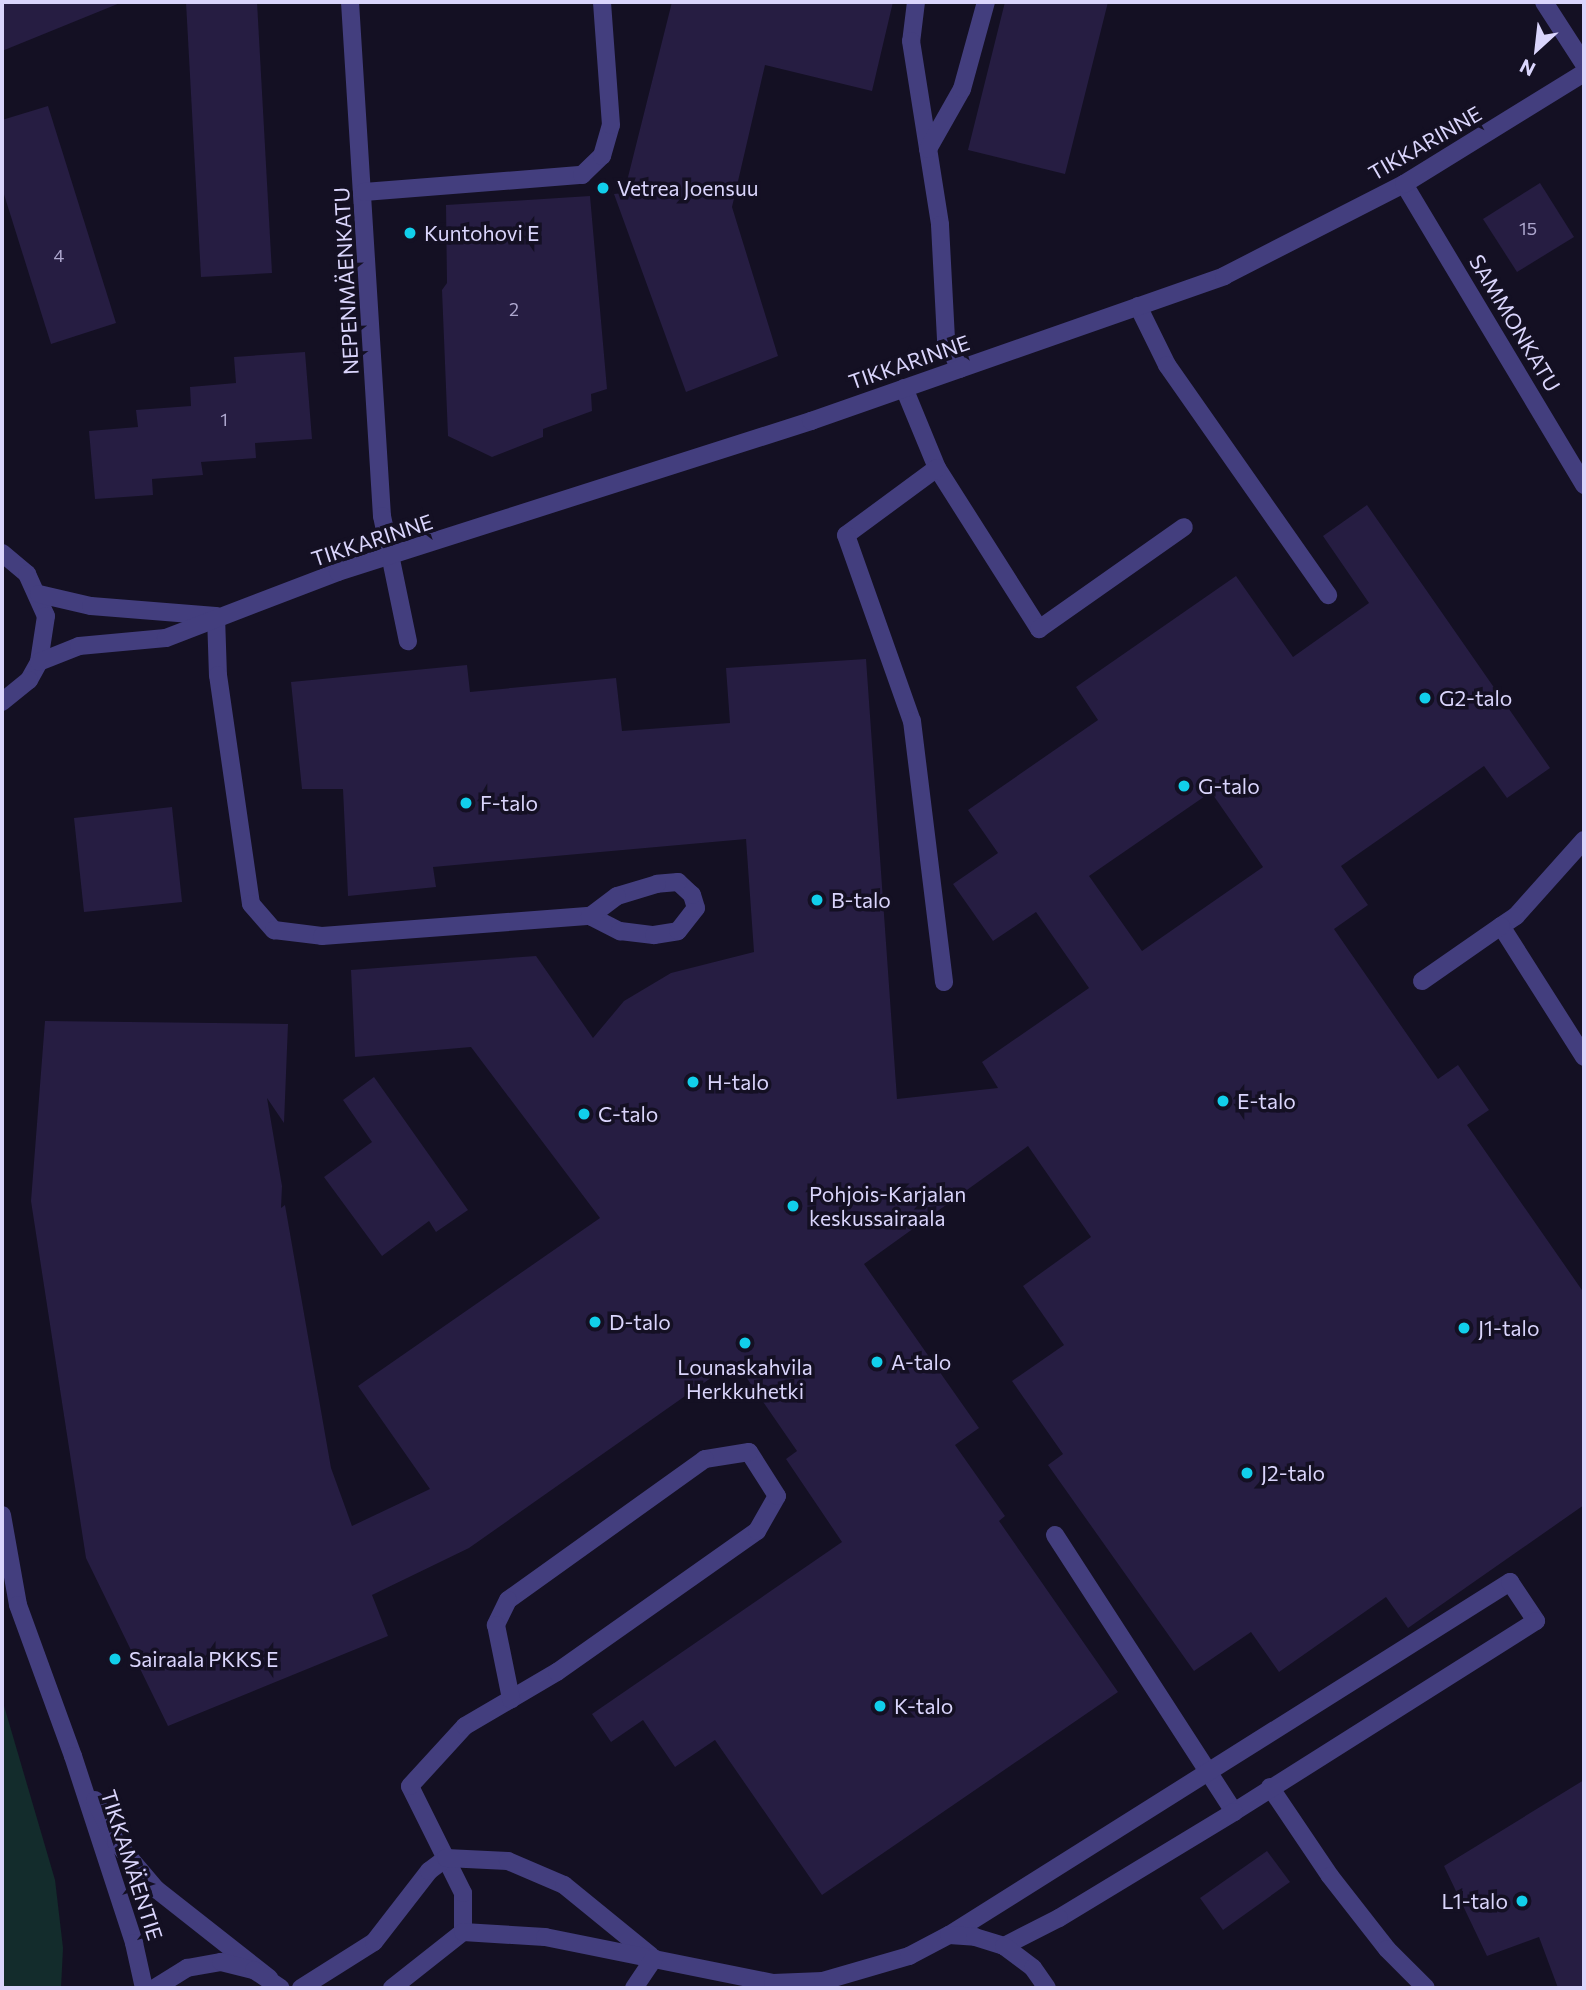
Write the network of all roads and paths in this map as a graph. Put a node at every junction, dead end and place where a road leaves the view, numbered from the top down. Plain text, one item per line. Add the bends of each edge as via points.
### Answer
1 (350, 2) edge
2 (602, 2) edge
3 (916, 2) edge
4 (986, 2) edge
5 (1544, 2) edge
6 (1584, 64) edge
7 (1584, 73) edge
8 (928, 149) junction
9 (1404, 184) junction
10 (364, 192) junction
11 (1138, 306) junction
12 (960, 369) junction
13 (904, 388) junction
14 (937, 468) junction
15 (1584, 485) edge
16 (1184, 527) dead end
17 (2, 553) edge
18 (391, 558) junction
19 (39, 594) junction
20 (1328, 595) dead end
21 (216, 617) junction
22 (408, 641) dead end
23 (39, 662) junction
24 (2, 702) edge
25 (1584, 840) edge
26 (590, 916) junction
27 (1501, 926) junction
28 (1422, 981) dead end
29 (944, 982) dead end
30 (1584, 1057) edge
31 (2, 1515) edge
32 (1055, 1535) dead end
33 (10, 1607) edge
34 (512, 1699) junction
35 (73, 1756) junction
36 (1212, 1772) junction
37 (1270, 1787) junction
38 (1234, 1812) junction
39 (446, 1858) junction
40 (463, 1932) junction
41 (949, 1935) junction
42 (1004, 1946) junction
43 (654, 1958) junction
44 (275, 1983) edge
45 (144, 1988) edge
46 (155, 1988) edge
47 (301, 1988) edge
48 (392, 1988) edge
49 (634, 1988) edge
50 (1047, 1988) edge
51 (1426, 1988) edge

1 - 10 street, NEPENMÄENKATU
2 - 10 street via 611,125 602,156 582,175
3 - 8 street via 911,41
4 - 8 street via 962,89
5 - 6 street
7 - 9 street, TIKKARINNE
8 - 12 street via 940,225 946,341
9 - 11 street, TIKKARINNE via 1224,276
9 - 15 street, SAMMONKATU
10 - 18 street, NEPENMÄENKATU via 382,516
11 - 12 street, TIKKARINNE
11 - 20 street via 1167,365
12 - 13 street, TIKKARINNE
13 - 14 street
13 - 18 street, TIKKARINNE
14 - 16 street via 1039,629
14 - 29 street via 846,535 912,721
17 - 19 street via 27,574
18 - 21 street, TIKKARINNE
18 - 22 street, NEPENMÄENKATU
19 - 21 street, TIKKARINNE via 91,606
19 - 23 street via 46,639
21 - 23 street, TIKKARINNE via 166,638 79,646
21 - 26 street via 218,674 251,904 274,930 322,936
23 - 24 street via 29,680
25 - 27 street via 1516,916
26 - 26 street via 620,931 654,935 678,931 696,908 692,895 678,882 617,896
27 - 28 street
27 - 30 street
31 - 33 street, TIKKAMÄENTIE
32 - 36 street
33 - 35 street, TIKKAMÄENTIE
34 - 34 street via 757,1531 777,1496 749,1452 705,1459 508,1600 496,1625
34 - 39 street via 465,1726 410,1786
35 - 44 street, TIKKAMÄENTIE via 116,1842 156,1889
35 - 45 street, TIKKAMÄENTIE via 134,1943
36 - 37 street via 1510,1582 1536,1621
36 - 38 street
36 - 41 street
37 - 38 street
37 - 51 street via 1330,1876 1387,1949
38 - 42 street
39 - 40 street via 463,1893
39 - 43 street via 508,1861 564,1885
39 - 47 street via 429,1871 374,1942
40 - 43 street via 545,1937
40 - 48 street
41 - 42 street
41 - 43 street via 909,1956 823,1982 773,1983 727,1977
42 - 50 street via 1033,1968
43 - 49 street
44 - 46 street via 221,1962 187,1968

